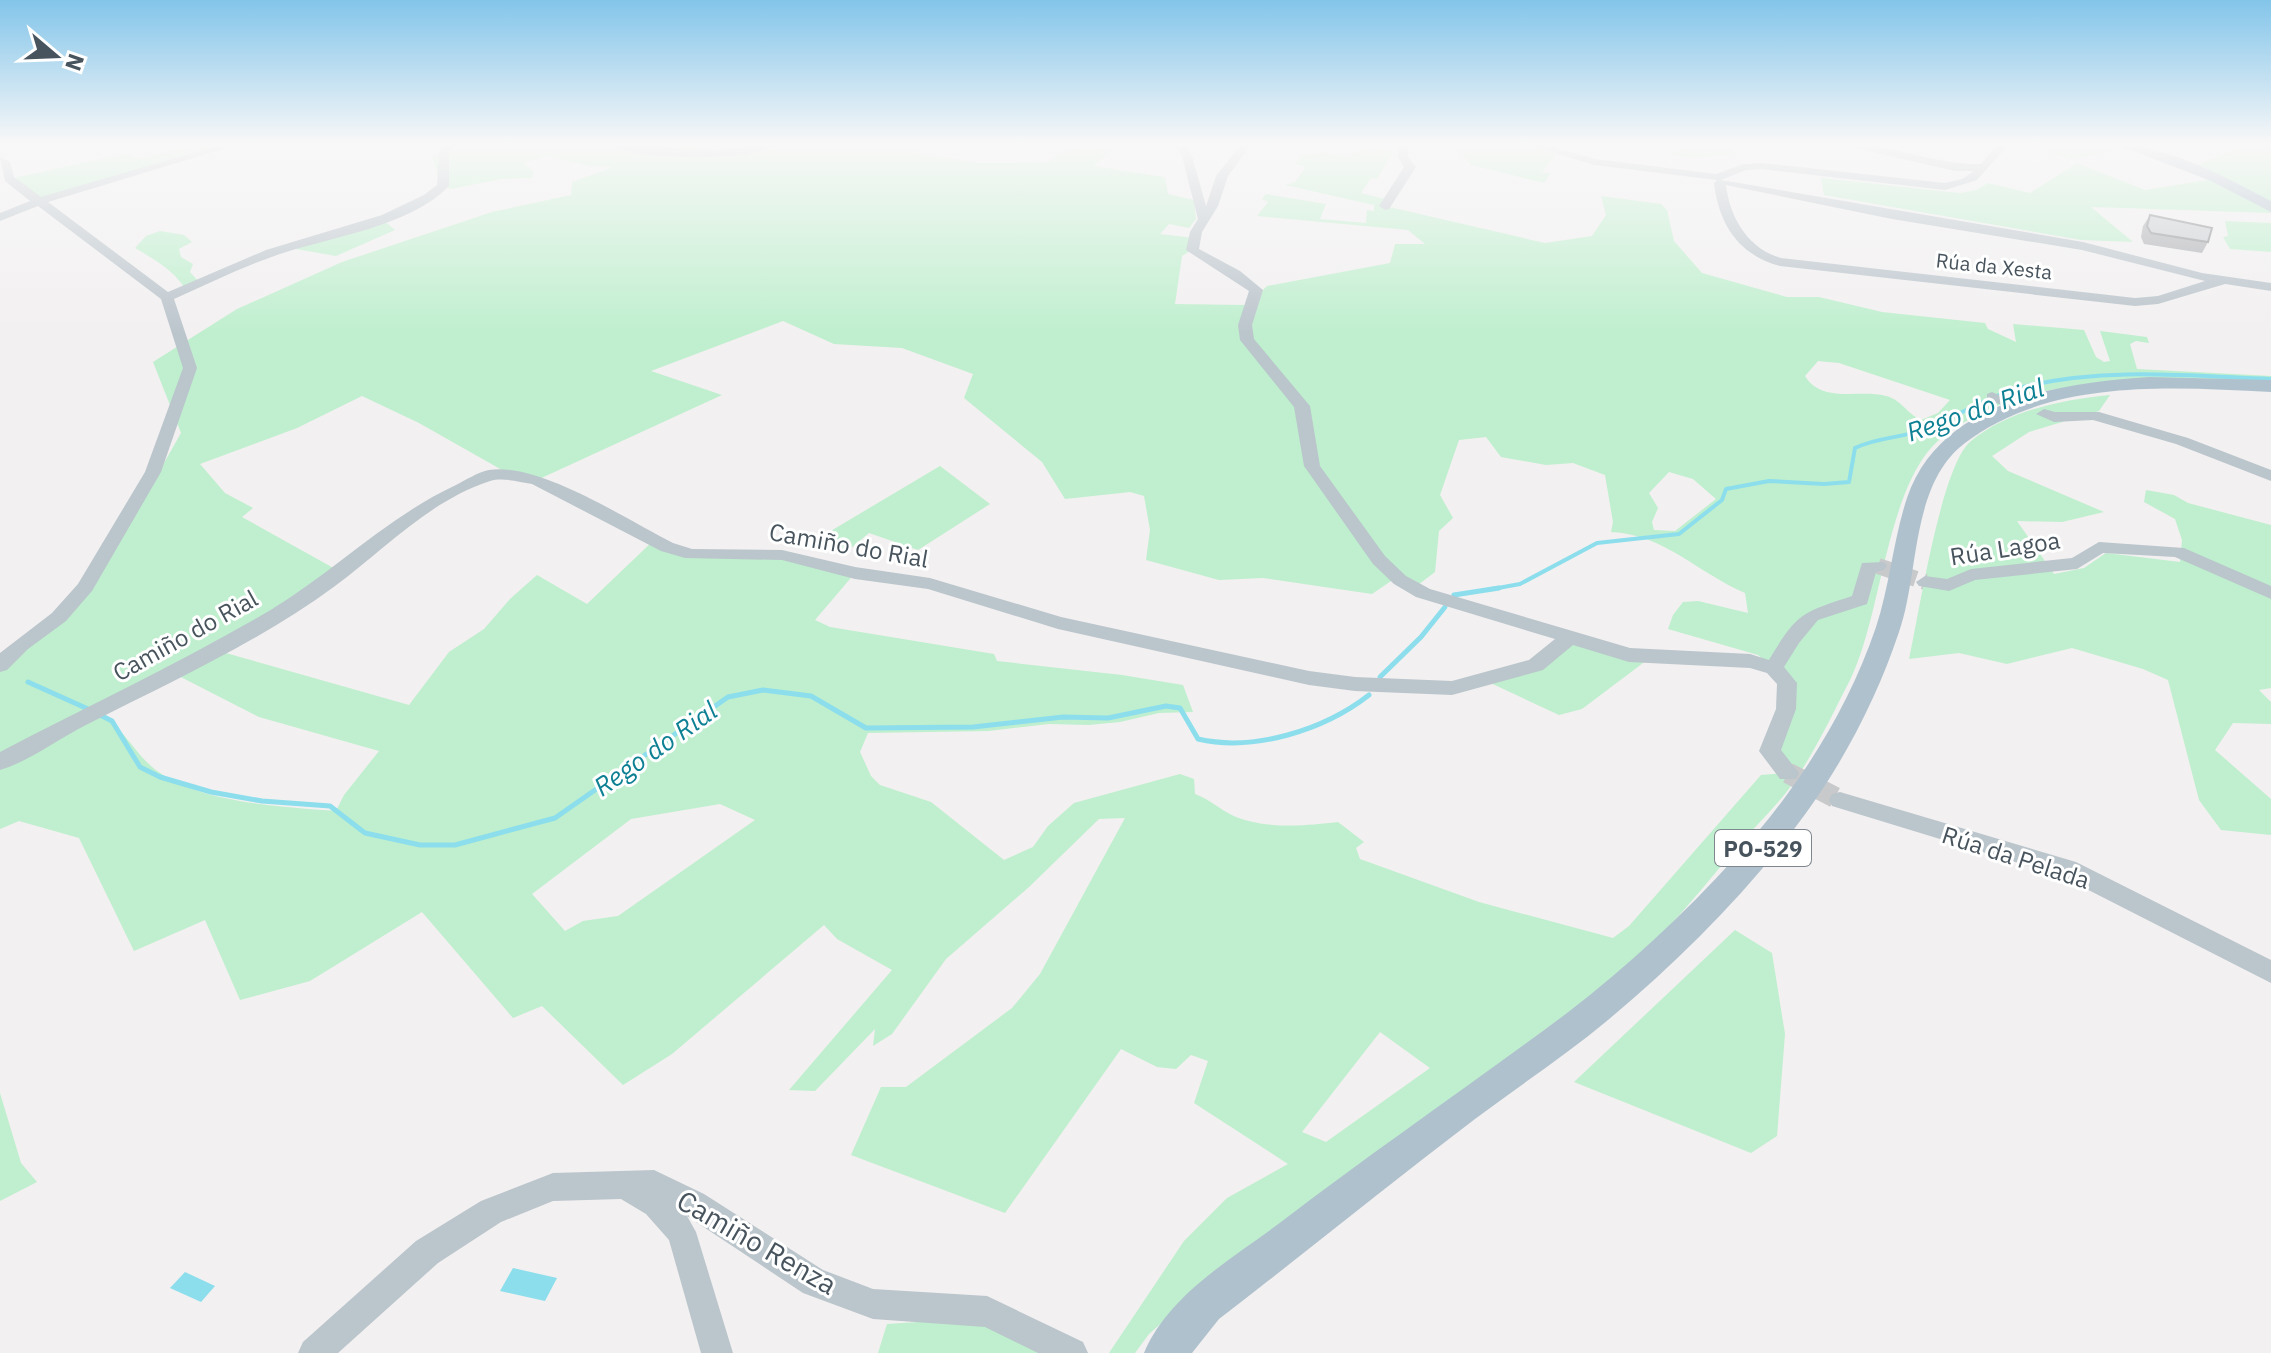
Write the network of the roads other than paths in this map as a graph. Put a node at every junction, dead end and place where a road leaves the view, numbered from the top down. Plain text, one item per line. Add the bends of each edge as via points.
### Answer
1 (22, 208) edge
2 (45, 208) edge
3 (403, 208) edge
4 (1728, 208) edge
5 (1860, 208) edge
6 (1205, 210) edge
7 (0, 217) edge
8 (2182, 273) junction
9 (2222, 281) junction
10 (2201, 286) junction
11 (2271, 287) edge
12 (167, 297) junction
13 (2271, 386) edge
14 (2044, 414) dead end
15 (2271, 476) edge
16 (1878, 566) dead end
17 (1925, 582) tunnel mouth
18 (2271, 593) edge
19 (1570, 637) junction
20 (0, 665) edge
21 (1774, 668) junction
22 (0, 762) edge
23 (1788, 773) tunnel mouth
24 (1840, 800) tunnel mouth
25 (2271, 972) edge
26 (623, 1184) junction
27 (314, 1353) edge
28 (717, 1353) edge
29 (1072, 1353) edge
30 (1165, 1353) edge

1 - 7 street
2 - 12 street
3 - 12 street via 271,253
4 - 10 street, Rúa da Xesta via 1744,247 1780,262 2135,302 2163,301
5 - 8 street via 2083,246
6 - 19 street via 1192,250 1256,290 1245,325 1247,340 1302,406 1312,466 1379,560 1423,593
8 - 9 street
8 - 10 street
9 - 10 street, Rúa da Xesta
9 - 11 street
12 - 20 street via 190,368 153,472 85,587 59,617
13 - 30 main road, PO-529 via 2168,384 2057,395 1976,425 1952,443 1917,496 1895,606 1863,691 1802,797 1750,865 1595,1010 1205,1305
14 - 15 street via 2094,415
16 - 21 street via 1868,567 1860,600 1811,616
17 - 18 street, Rúa Lagoa via 1949,585 1971,575 2077,563 2099,547 2178,552
19 - 21 street via 1629,655 1750,661
19 - 22 street, Camiño do Rial via 1536,665 1452,688 1309,678 1058,623 930,584 782,555 691,554 667,547 537,480 490,475 396,526 328,582 276,615
21 - 23 street via 1787,683 1786,709 1770,751
24 - 25 street, Rúa da Pelada via 2068,869
26 - 27 street, Camiño Renza via 553,1187 491,1211 427,1252
26 - 28 street, Camiño Renza via 656,1204 681,1232
26 - 29 street, Camiño Renza via 654,1184 694,1204 814,1282 873,1304 987,1312

